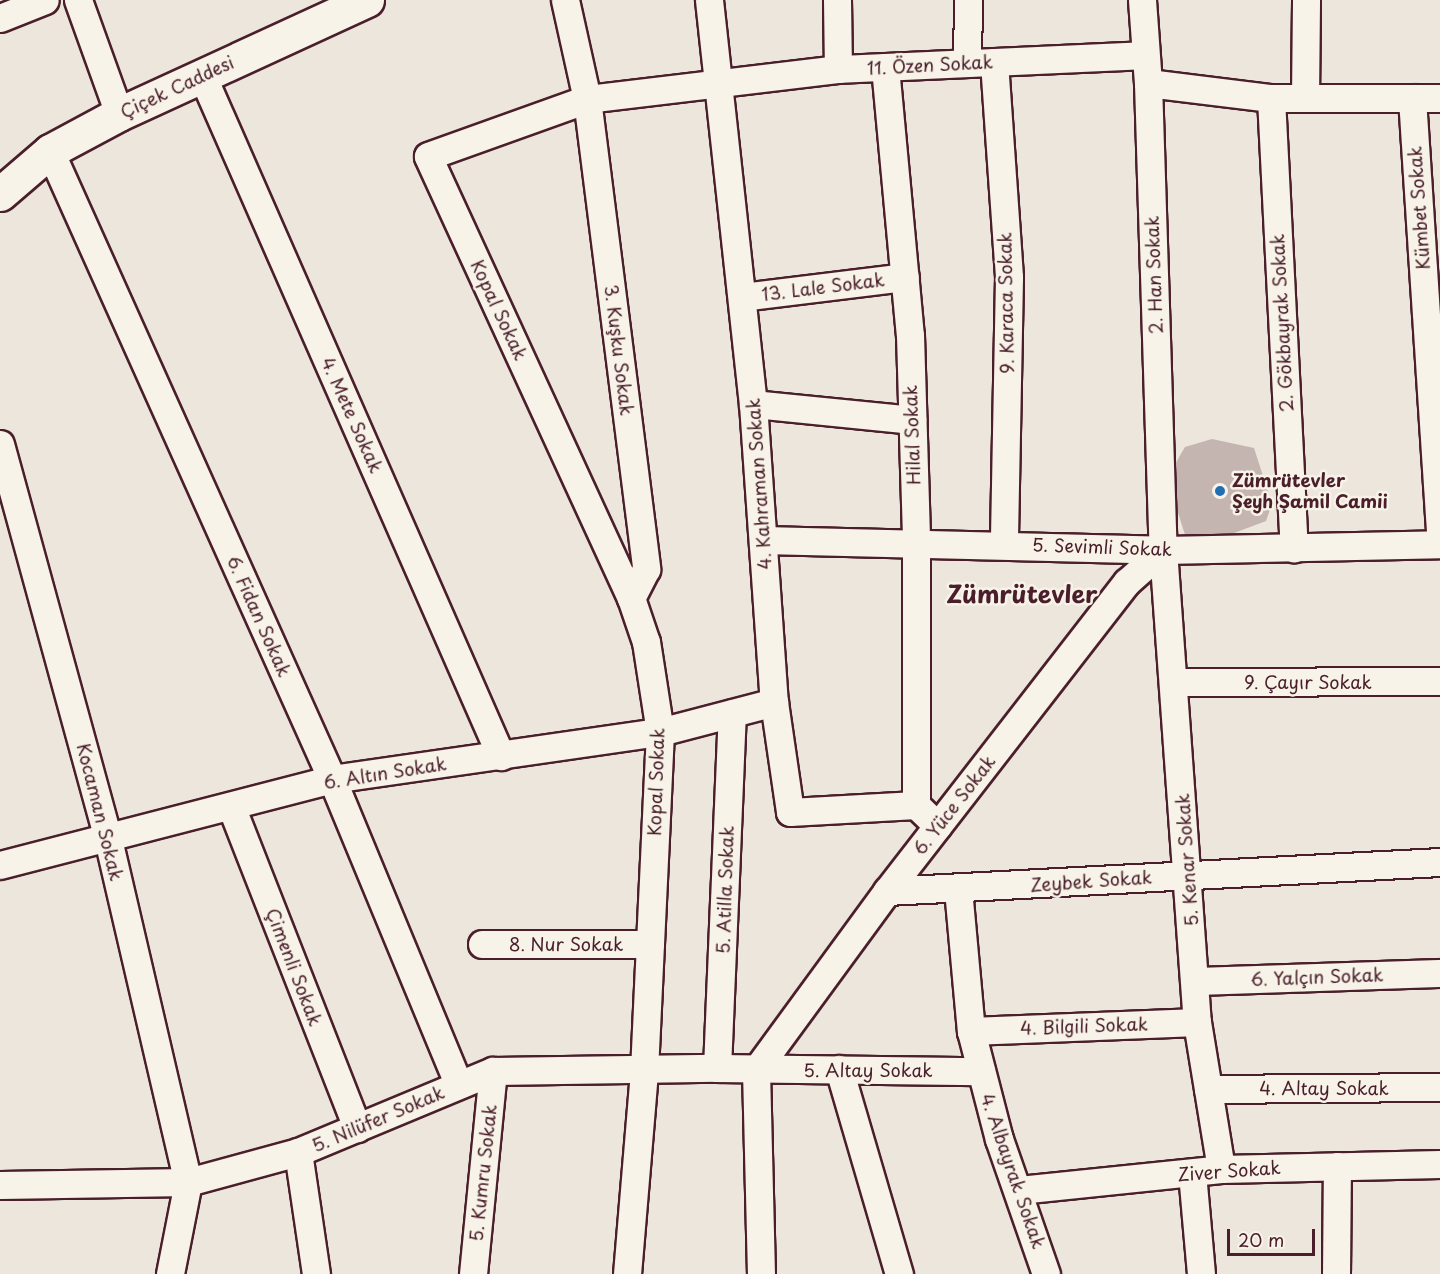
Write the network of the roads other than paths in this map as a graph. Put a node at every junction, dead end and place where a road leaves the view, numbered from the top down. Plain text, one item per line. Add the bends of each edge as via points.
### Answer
1 (45, 0) edge
2 (78, 0) edge
3 (367, 0) edge
4 (565, 0) edge
5 (709, 0) edge
6 (837, 0) edge
7 (968, 0) edge
8 (1142, 0) edge
9 (1306, 0) edge
10 (0, 18) edge
11 (1145, 55) junction
12 (994, 62) junction
13 (967, 63) junction
14 (885, 67) junction
15 (838, 69) junction
16 (202, 75) junction
17 (717, 81) junction
18 (1148, 83) junction
19 (1271, 98) junction
20 (1305, 98) junction
21 (1412, 98) junction
22 (1440, 98) edge
23 (587, 99) junction
24 (119, 114) junction
25 (50, 151) junction
26 (0, 194) edge
27 (905, 277) junction
28 (741, 297) junction
29 (753, 404) junction
30 (912, 420) junction
31 (0, 444) edge
32 (1440, 534) edge
33 (763, 540) junction
34 (916, 543) junction
35 (1004, 544) junction
36 (1440, 544) edge
37 (1294, 548) junction
38 (1163, 550) junction
39 (631, 598) junction
40 (1440, 681) edge
41 (1175, 682) junction
42 (774, 702) junction
43 (732, 713) junction
44 (660, 732) junction
45 (501, 756) junction
46 (332, 779) junction
47 (915, 805) junction
48 (231, 806) junction
49 (938, 826) junction
50 (108, 839) junction
51 (1440, 862) edge
52 (0, 865) edge
53 (1187, 874) junction
54 (958, 889) junction
55 (887, 891) junction
56 (482, 944) dead end
57 (650, 944) junction
58 (1440, 973) edge
59 (1194, 981) junction
60 (1197, 1022) junction
61 (971, 1031) junction
62 (717, 1068) junction
63 (839, 1069) junction
64 (756, 1070) junction
65 (493, 1071) junction
66 (644, 1071) junction
67 (981, 1071) junction
68 (459, 1085) junction
69 (1440, 1087) edge
70 (1208, 1089) junction
71 (357, 1128) junction
72 (298, 1152) junction
73 (1440, 1164) edge
74 (1337, 1166) junction
75 (1221, 1169) junction
76 (1192, 1173) junction
77 (188, 1182) junction
78 (0, 1185) edge
79 (1019, 1190) junction
80 (170, 1274) edge
81 (316, 1274) edge
82 (473, 1274) edge
83 (627, 1274) edge
84 (761, 1274) edge
85 (899, 1274) edge
86 (1046, 1274) edge
87 (1201, 1274) edge
88 (1336, 1274) edge

1 - 10 street
2 - 24 street
3 - 16 main road, Çiçek Caddesi
4 - 23 street, 3. Kuşku Sokak
5 - 17 street, 4. Kahraman Sokak
6 - 15 street
7 - 13 street
8 - 11 street, 2. Han Sokak
9 - 20 street
11 - 12 street, 11. Özen Sokak
11 - 18 street, 2. Han Sokak
12 - 13 street, 11. Özen Sokak
12 - 35 street, 9. Karaca Sokak via 1009,277
13 - 14 street, 11. Özen Sokak
14 - 15 street, 11. Özen Sokak
14 - 27 street, Hilal Sokak
15 - 17 street, 11. Özen Sokak
16 - 24 main road, Çiçek Caddesi
16 - 45 street, 4. Mete Sokak
17 - 23 street
17 - 28 street, 4. Kahraman Sokak
18 - 19 street
18 - 38 street, 2. Han Sokak
19 - 20 street
19 - 37 street, 2. Gökbayrak Sokak
20 - 21 street
21 - 22 street
21 - 32 street, Kümbet Sokak
23 - 39 street, 3. Kuşku Sokak via 646,569
23 - 39 street, Kopal Sokak via 428,156
24 - 25 main road, Çiçek Caddesi
25 - 26 main road, Çiçek Caddesi
25 - 46 street, 6. Fidan Sokak
27 - 28 street, 13. Lale Sokak
27 - 30 street, Hilal Sokak
28 - 29 street, 4. Kahraman Sokak
29 - 30 street
29 - 33 street, 4. Kahraman Sokak
30 - 34 street, Hilal Sokak
31 - 50 street, Kocaman Sokak
33 - 34 street, 5. Sevimli Sokak
33 - 42 street, 4. Kahraman Sokak
34 - 35 street, 5. Sevimli Sokak
34 - 47 street, Hilal Sokak
35 - 38 street, 5. Sevimli Sokak
36 - 37 street, 5. Sevimli Sokak
37 - 38 street, 5. Sevimli Sokak
38 - 41 street, 5. Kenar Sokak
38 - 49 street, 6. Yüce Sokak via 1127,582
39 - 44 street, Kopal Sokak via 646,642
40 - 41 street, 9. Çayır Sokak
41 - 53 street, 5. Kenar Sokak
42 - 43 street, 6. Altın Sokak
42 - 47 street, 4. Kahraman Sokak via 790,812
43 - 44 street, 6. Altın Sokak
43 - 62 street, 5. Atilla Sokak
44 - 45 street, 6. Altın Sokak
44 - 57 street, Kopal Sokak
45 - 46 street, 6. Altın Sokak
46 - 48 street, 6. Altın Sokak
46 - 68 street, 6. Fidan Sokak
47 - 49 street
48 - 50 street, 6. Altın Sokak
48 - 71 street, Çimenli Sokak
49 - 55 street, 6. Yüce Sokak
50 - 52 street, 6. Altın Sokak
50 - 77 street, Kocaman Sokak
51 - 53 street, Zeybek Sokak
53 - 54 street, Zeybek Sokak
53 - 59 street, 5. Kenar Sokak
54 - 55 street, Zeybek Sokak
54 - 61 street, 4. Albayrak Sokak
55 - 64 street, 6. Yüce Sokak
56 - 57 street, 8. Nur Sokak
57 - 66 street, Kopal Sokak
58 - 59 street, 6. Yalçın Sokak
59 - 60 street, 5. Kenar Sokak
60 - 61 street, 4. Bilgili Sokak
60 - 70 street, 5. Kenar Sokak
61 - 67 street, 4. Albayrak Sokak
62 - 64 street, 5. Nilüfer Sokak
62 - 66 street, 5. Nilüfer Sokak
63 - 64 street, 5. Altay Sokak
63 - 67 street, 5. Altay Sokak
63 - 85 street
64 - 84 street
65 - 66 street, 5. Nilüfer Sokak
65 - 68 street, 5. Nilüfer Sokak
65 - 82 street, 5. Kumru Sokak
66 - 83 street, Kopal Sokak
67 - 79 street, 4. Albayrak Sokak via 999,1139
68 - 71 street, 5. Nilüfer Sokak
69 - 70 street, 4. Altay Sokak
70 - 75 street, 5. Kenar Sokak
71 - 72 street, 5. Nilüfer Sokak
72 - 77 street, 5. Nilüfer Sokak
72 - 81 street
73 - 74 street, Ziver Sokak
74 - 75 street, Ziver Sokak
74 - 88 street
75 - 76 street, Ziver Sokak
76 - 79 street, Ziver Sokak
76 - 87 street
77 - 78 street, 5. Nilüfer Sokak
77 - 80 street
79 - 86 street, 4. Albayrak Sokak

